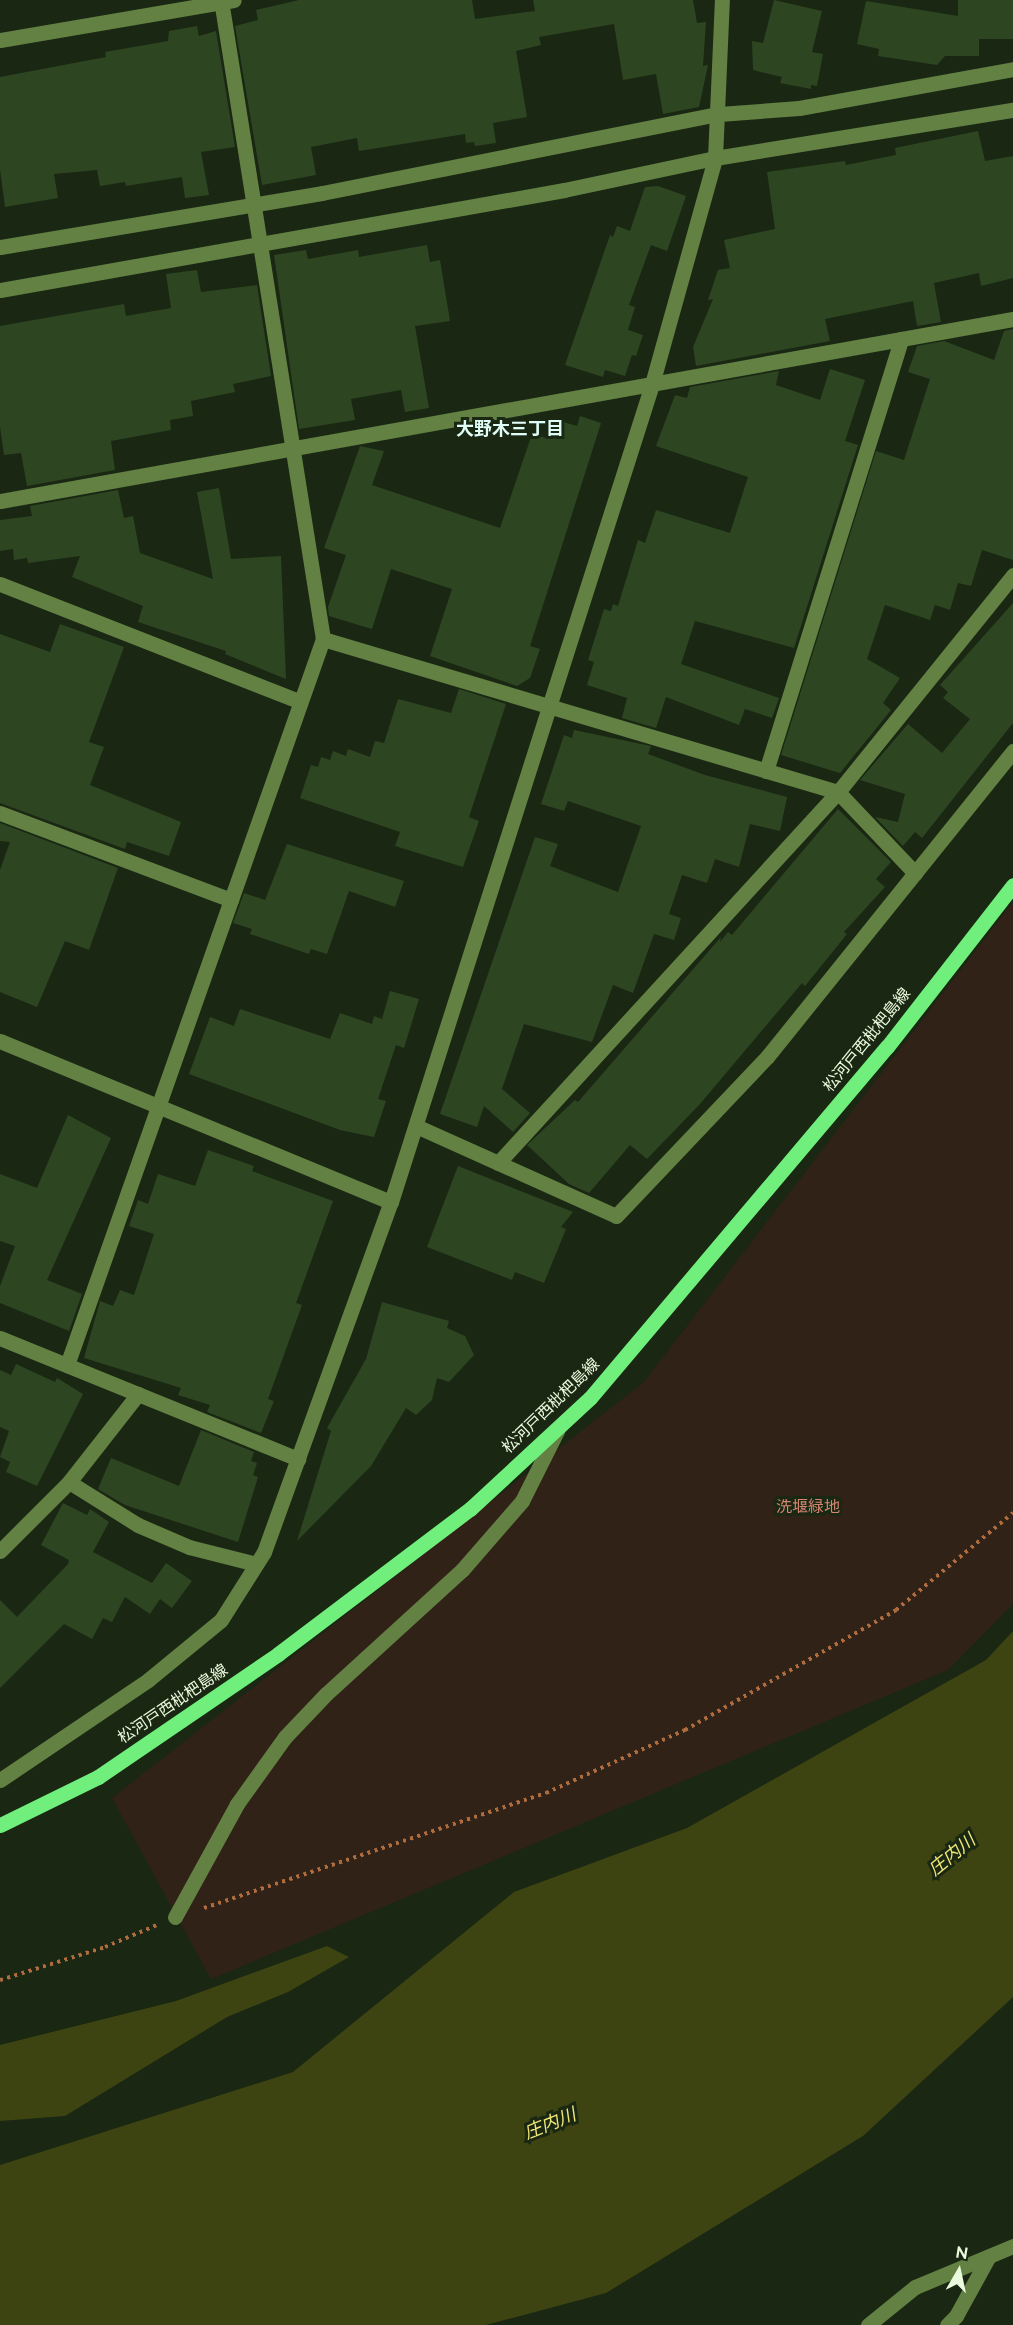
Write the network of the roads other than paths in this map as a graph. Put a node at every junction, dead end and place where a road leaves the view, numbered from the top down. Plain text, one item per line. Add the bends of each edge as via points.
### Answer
1 (722, 0) edge
2 (225, 1) edge
3 (0, 40) edge
4 (1013, 69) edge
5 (1013, 110) edge
6 (719, 114) junction
7 (715, 159) junction
8 (253, 206) junction
9 (259, 243) junction
10 (0, 247) edge
11 (0, 290) edge
12 (1013, 319) edge
13 (901, 339) junction
14 (652, 384) junction
15 (292, 450) junction
16 (0, 501) edge
17 (1013, 575) edge
18 (0, 584) edge
19 (323, 639) junction
20 (298, 700) junction
21 (549, 707) junction
22 (1013, 751) edge
23 (766, 771) junction
24 (838, 792) junction
25 (0, 813) edge
26 (915, 873) junction
27 (1013, 885) edge
28 (231, 900) junction
29 (0, 1041) edge
30 (160, 1107) junction
31 (416, 1126) junction
32 (498, 1163) junction
33 (391, 1202) junction
34 (0, 1338) edge
35 (67, 1365) junction
36 (138, 1394) junction
37 (561, 1425) junction
38 (298, 1459) junction
39 (69, 1482) junction
40 (0, 1551) edge
41 (256, 1564) junction
42 (0, 1780) edge
43 (0, 1825) edge
44 (175, 1917) road end
45 (1013, 2246) edge
46 (989, 2256) junction
47 (868, 2325) edge
48 (947, 2325) edge

1 - 6 street
2 - 3 street
2 - 8 street
4 - 6 street via 800,108
5 - 7 street
6 - 7 street
6 - 8 street
7 - 9 street
7 - 14 street
8 - 9 street
8 - 10 street
9 - 11 street
9 - 15 street
12 - 13 street
13 - 14 street
13 - 23 street
14 - 15 street
14 - 21 street
15 - 16 street
15 - 19 street
17 - 24 street
18 - 20 street
19 - 20 street
19 - 21 street
20 - 28 street
21 - 23 street
21 - 31 street
22 - 26 street
23 - 24 street
24 - 26 street
24 - 32 street
25 - 28 street
26 - 32 street via 767,1057 616,1216
27 - 37 main road, 松河戸西枇杷島線 via 887,1047 590,1398
28 - 30 street
29 - 30 street
30 - 33 street
30 - 35 street
31 - 32 street
31 - 33 street
33 - 38 street
34 - 35 street
35 - 36 street
36 - 38 street
36 - 39 street
37 - 43 main road, 松河戸西枇杷島線 via 470,1509 279,1654 98,1777
37 - 44 street via 522,1501 462,1570 285,1737 237,1804
38 - 41 street
39 - 40 street
39 - 41 street via 158,1534 189,1547
41 - 42 street via 221,1620 148,1680
45 - 46 street
46 - 47 street via 915,2287
46 - 48 street

